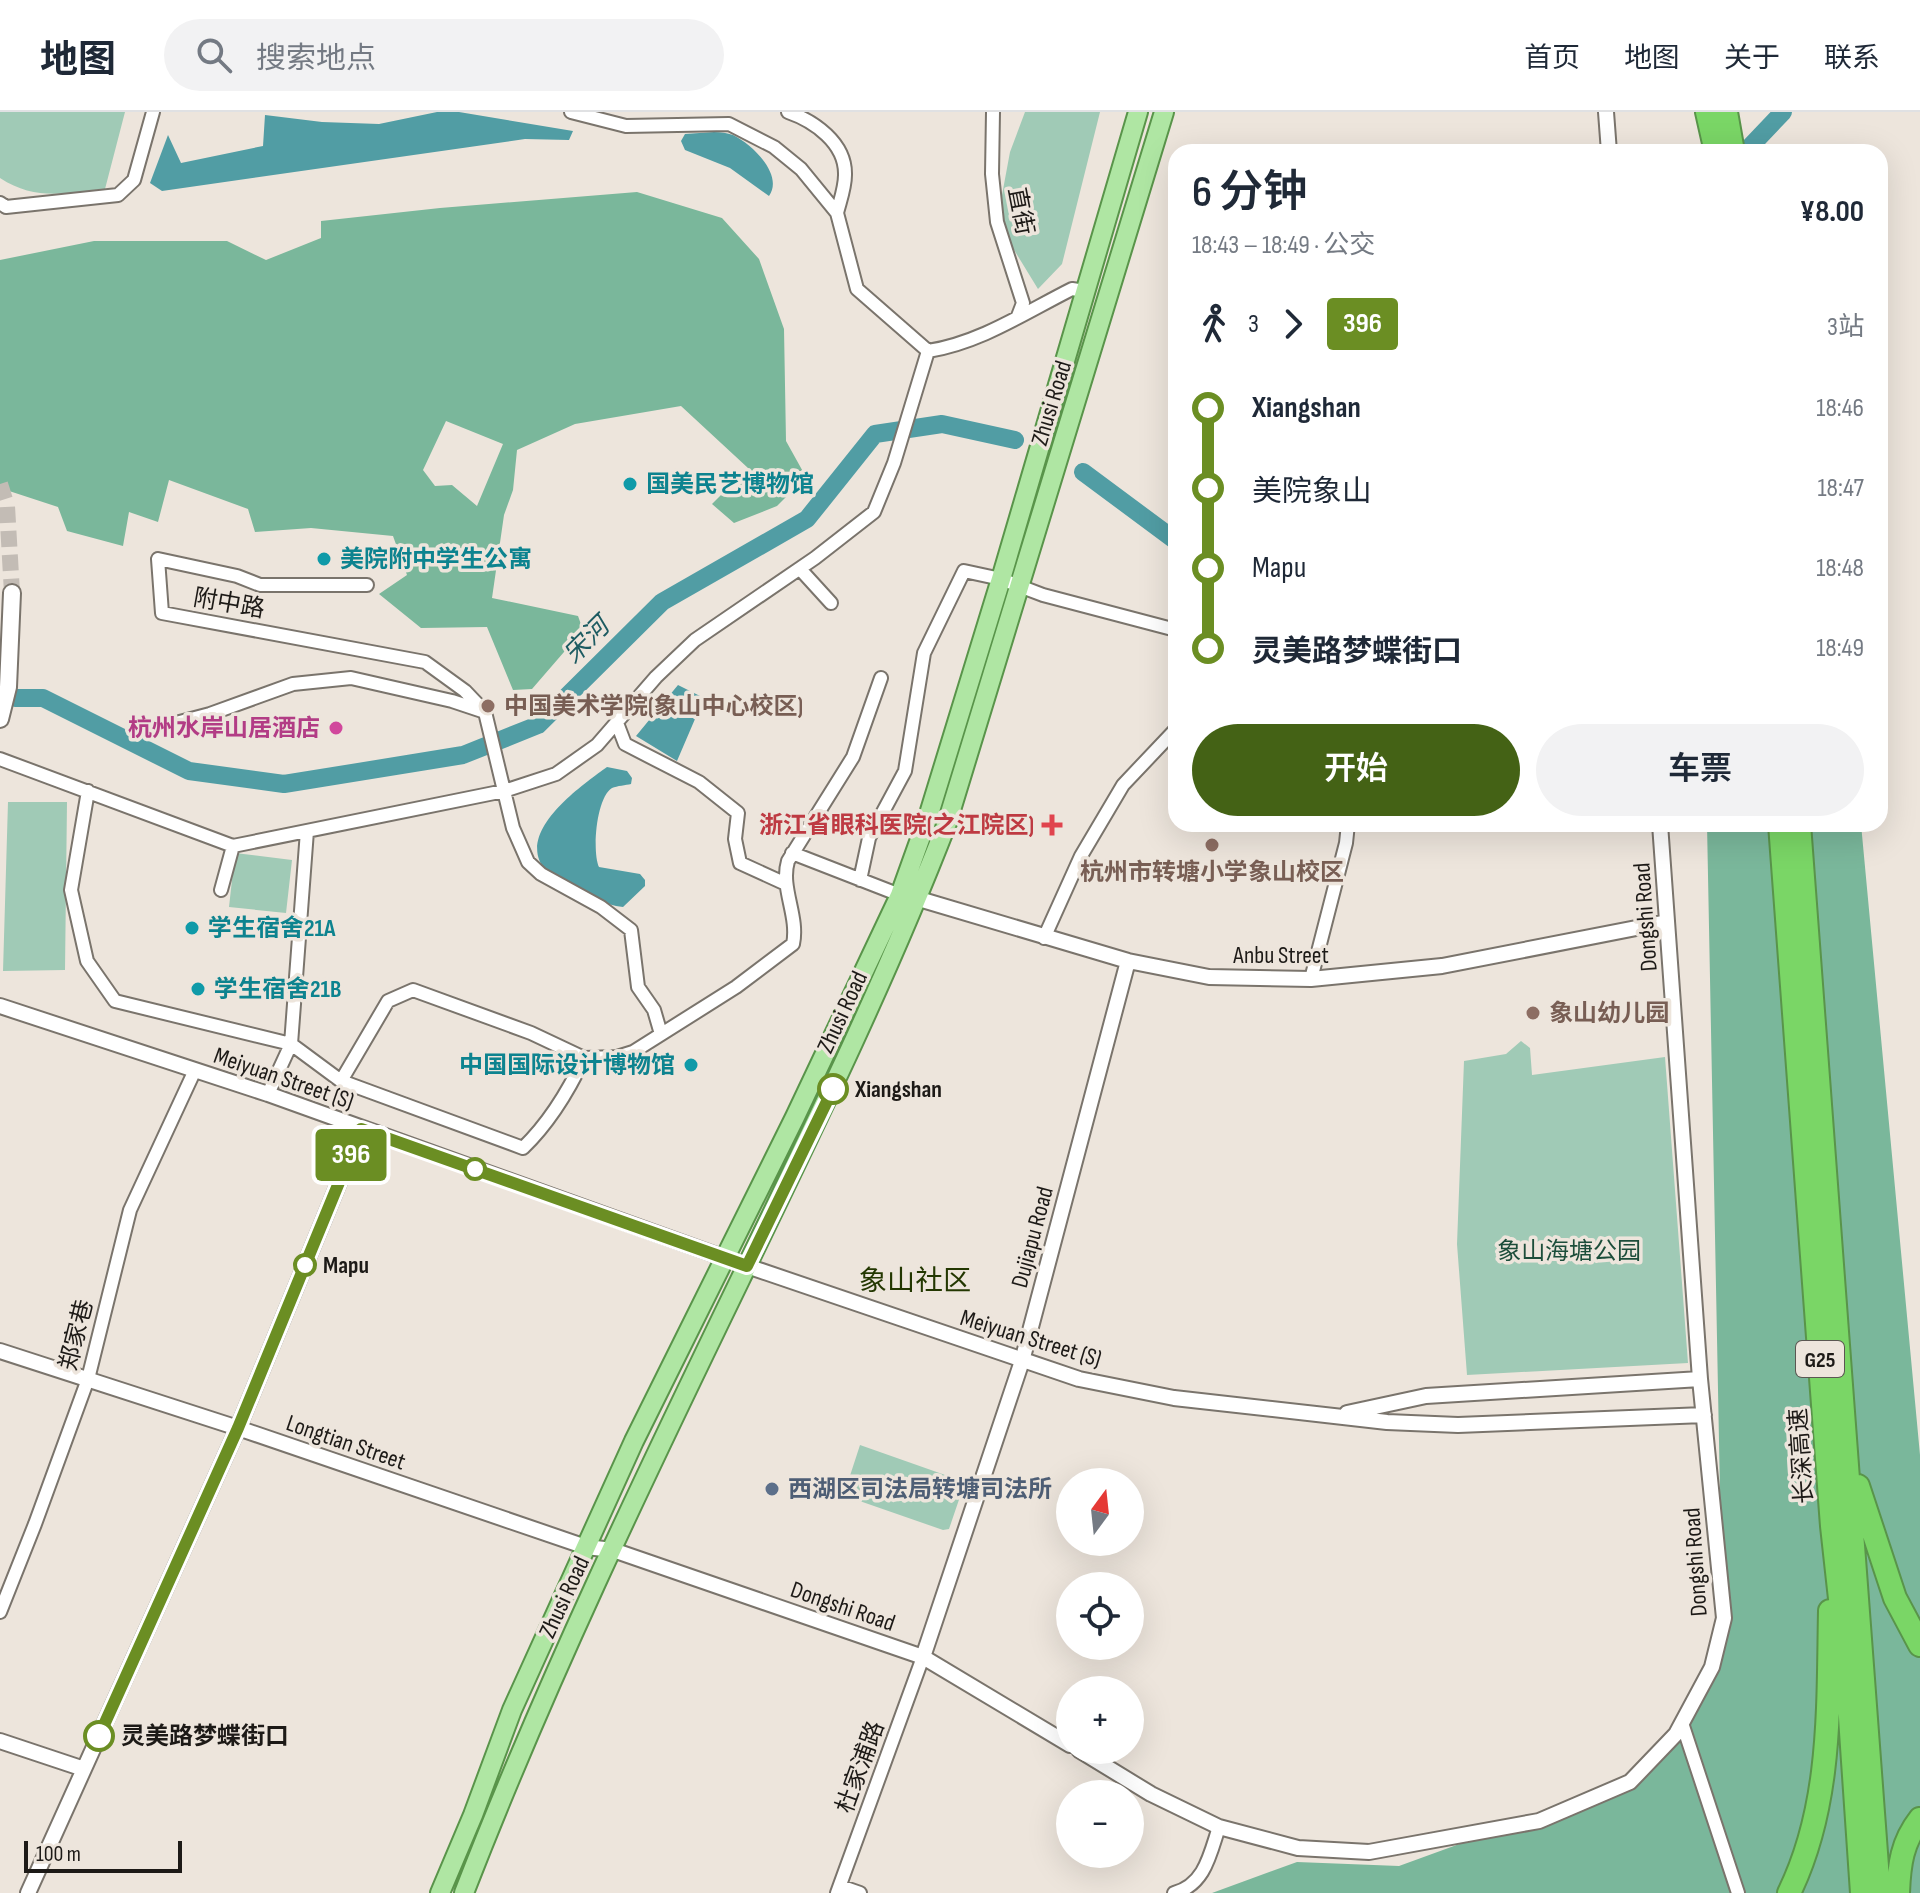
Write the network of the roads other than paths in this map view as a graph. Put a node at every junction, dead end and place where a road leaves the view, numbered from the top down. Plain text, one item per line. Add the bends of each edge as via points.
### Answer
1 (153, 112) edge
2 (571, 112) edge
3 (788, 112) edge
4 (993, 112) edge
5 (1138, 112) edge
6 (1164, 112) edge
7 (1606, 112) edge
8 (1707, 112) edge
9 (1726, 112) edge
10 (733, 118) edge
11 (1608, 144) edge
12 (1714, 144) edge
13 (1732, 144) edge
14 (0, 203) edge
15 (837, 213) junction
16 (1085, 291) junction
17 (1018, 316) junction
18 (928, 351) junction
19 (800, 569) junction
20 (1001, 579) junction
21 (367, 585) dead end
22 (1020, 585) junction
23 (12, 593) tunnel mouth
24 (831, 603) dead end
25 (1168, 628) edge
26 (5, 661) edge
27 (881, 678) dead end
28 (485, 712) junction
29 (0, 719) edge
30 (617, 723) junction
31 (172, 724) dead end
32 (1168, 737) edge
33 (0, 759) edge
34 (88, 791) junction
35 (504, 791) junction
36 (307, 831) junction
37 (1347, 832) edge
38 (1661, 832) edge
39 (1781, 832) edge
40 (1800, 832) edge
41 (233, 846) junction
42 (792, 853) junction
43 (860, 880) junction
44 (786, 884) junction
45 (221, 890) dead end
46 (909, 896) junction
47 (1667, 922) junction
48 (1044, 938) junction
49 (1128, 961) junction
50 (1311, 979) junction
51 (0, 1006) edge
52 (661, 1034) junction
53 (291, 1044) junction
54 (584, 1058) junction
55 (195, 1070) junction
56 (341, 1081) junction
57 (268, 1094) junction
58 (361, 1129) junction
59 (724, 1257) junction
60 (747, 1266) junction
61 (0, 1351) edge
62 (1022, 1361) junction
63 (88, 1379) junction
64 (1700, 1379) junction
65 (1334, 1415) junction
66 (1704, 1415) junction
67 (238, 1428) junction
68 (1845, 1443) junction
69 (1832, 1526) junction
70 (586, 1547) junction
71 (613, 1550) junction
72 (0, 1612) edge
73 (1920, 1645) edge
74 (923, 1657) junction
75 (1682, 1723) junction
76 (1056, 1737) edge
77 (0, 1741) edge
78 (1102, 1764) edge
79 (84, 1769) junction
80 (1920, 1819) edge
81 (1219, 1827) junction
82 (839, 1890) edge
83 (28, 1893) edge
84 (440, 1893) edge
85 (464, 1893) edge
86 (860, 1893) edge
87 (1174, 1893) edge
88 (1738, 1893) edge
89 (1789, 1893) edge
90 (1862, 1893) edge
91 (1879, 1893) edge
92 (1898, 1893) edge

1 - 14 street via 134,180 118,195 6,207
2 - 10 street via 626,126
3 - 15 street via 813,123 842,158 846,173
4 - 17 street, 直街 via 997,222 1023,303
5 - 16 main road, Zhusi Road
6 - 22 main road, Zhusi Road
7 - 11 street
8 - 12 highway
9 - 13 highway
10 - 15 street via 801,169
15 - 18 street via 857,289
16 - 17 street via 1072,289
16 - 20 main road, Zhusi Road
17 - 18 street via 974,339
18 - 19 street via 874,512
19 - 24 street
19 - 30 street via 695,640
20 - 22 street
20 - 43 street via 964,571 924,653 905,771 869,838
20 - 46 main road, Zhusi Road
21 - 28 street, 附中路 via 260,585 158,559 162,613 425,662
22 - 25 street
22 - 46 main road, Zhusi Road via 947,823
23 - 26 main road
26 - 29 main road via 8,687
27 - 42 street via 853,757
28 - 31 street via 351,678 293,684
28 - 35 street
30 - 35 street via 597,745 556,774
30 - 44 street via 625,744 699,782 738,813 735,839 740,863
32 - 48 street via 1123,785 1081,856
33 - 34 street
34 - 41 street
34 - 53 street via 71,890 87,961 115,1001
35 - 36 street
35 - 52 street via 528,862 631,930 638,987 654,1010
36 - 41 street
36 - 53 street
37 - 50 street
38 - 47 street, Dongshi Road
39 - 69 highway, 长深高速 / G25
40 - 68 highway, 长深高速 / G25
41 - 45 street
42 - 43 street
42 - 44 street
43 - 46 street
44 - 52 street via 793,944
46 - 48 street, Anbu Street
46 - 59 main road, Zhusi Road
46 - 60 main road, Zhusi Road via 833,1089
47 - 50 street, Anbu Street via 1442,966
47 - 64 street, Dongshi Road
48 - 49 street, Anbu Street
49 - 50 street, Anbu Street via 1209,977
49 - 62 street, Dujiapu Road
51 - 55 street, Meiyuan Street (S)
52 - 54 street via 617,1057
53 - 56 street
53 - 57 street
54 - 56 street via 413,990 388,1001
54 - 56 street via 565,1098 523,1148
55 - 57 street, Meiyuan Street (S)
55 - 63 street, 郑家巷 via 130,1210
57 - 58 street, Meiyuan Street (S)
58 - 59 street, Meiyuan Street (S)
58 - 67 street
59 - 60 street, Meiyuan Street (S)
59 - 70 main road, Zhusi Road
60 - 62 street, Meiyuan Street (S)
60 - 71 main road, Zhusi Road
61 - 63 street, Longtian Street
62 - 65 street, Meiyuan Street (S) via 1079,1379 1174,1398
62 - 74 street, Dujiapu Road
63 - 67 street, Longtian Street
63 - 72 street, 郑家巷
64 - 65 street, Meiyuan Street (S) via 1426,1396
64 - 66 street, Dongshi Road
65 - 66 street, Meiyuan Street (S) via 1458,1425
66 - 75 street, Dongshi Road via 1724,1618 1712,1667
67 - 70 street, Longtian Street
67 - 79 street
68 - 73 highway via 1884,1570
68 - 91 highway, 长深高速 / G25
69 - 89 highway via 1820,1801 1804,1863
69 - 90 highway, 长深高速 / G25
70 - 71 street, Dongshi Road
70 - 84 main road, Zhusi Road via 512,1710
71 - 74 street, Dongshi Road
71 - 85 main road, Zhusi Road via 505,1787
74 - 76 street, Dongshi Road
74 - 82 street, 杜家浦路
75 - 81 street, Dongshi Road via 1630,1782 1539,1821 1369,1852 1298,1848
75 - 88 street
77 - 79 street
78 - 81 street, Dongshi Road
79 - 83 street
80 - 92 highway via 1902,1851
81 - 87 street via 1204,1871 1188,1889
82 - 86 street

